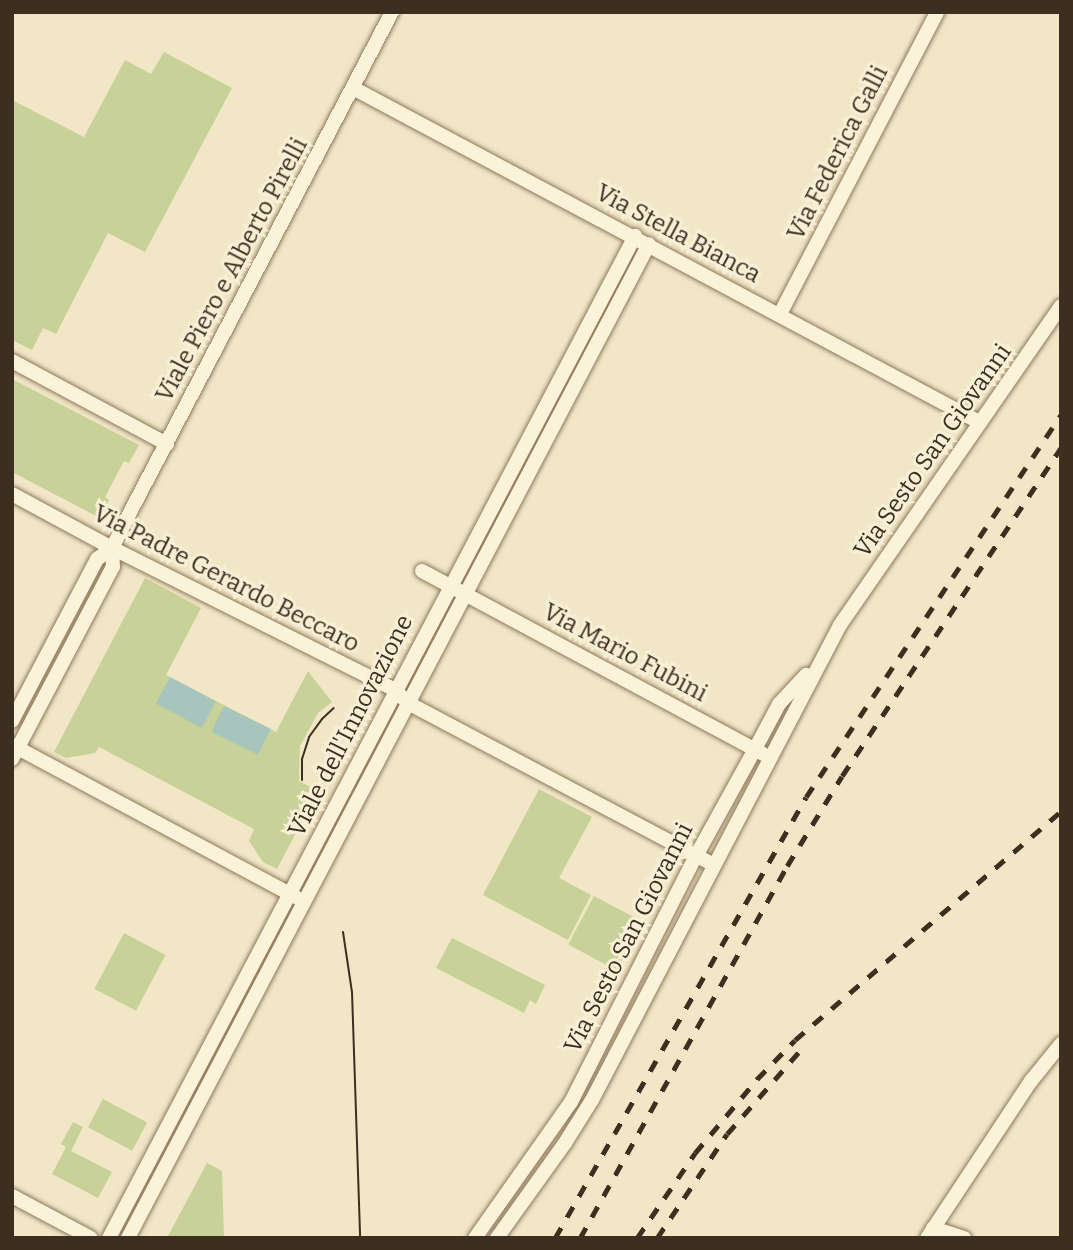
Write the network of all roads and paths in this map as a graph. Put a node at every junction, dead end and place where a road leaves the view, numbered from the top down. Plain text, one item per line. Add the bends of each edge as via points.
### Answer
1 (392, 12) edge
2 (937, 12) edge
3 (353, 88) junction
4 (635, 236) junction
5 (649, 244) junction
6 (1061, 306) edge
7 (780, 314) junction
8 (12, 361) edge
9 (979, 422) junction
10 (167, 444) junction
11 (12, 494) edge
12 (112, 548) junction
13 (422, 571) dead end
14 (450, 586) junction
15 (464, 593) junction
16 (821, 659) junction
17 (395, 690) junction
18 (408, 703) junction
19 (12, 721) edge
20 (755, 749) junction
21 (14, 751) edge
22 (761, 772) junction
23 (696, 856) junction
24 (714, 865) junction
25 (298, 899) junction
26 (1061, 1044) edge
27 (12, 1196) edge
28 (930, 1233) edge
29 (91, 1238) edge
30 (109, 1238) edge
31 (128, 1238) edge
32 (475, 1238) edge
33 (497, 1238) edge
34 (964, 1238) edge

1 - 3 street, Viale Piero e Alberto Pirelli
2 - 7 street, Via Federica Galli
3 - 4 street, Via Stella Bianca
3 - 10 street, Viale Piero e Alberto Pirelli
4 - 5 street, Via Stella Bianca
4 - 14 street, Viale dell'Innovazione
5 - 7 street, Via Stella Bianca
5 - 15 street, Viale dell'Innovazione
6 - 9 street, Via Sesto San Giovanni
7 - 9 street, Via Stella Bianca
8 - 10 street
9 - 16 street, Via Sesto San Giovanni
10 - 12 street, Viale Piero e Alberto Pirelli
11 - 12 street, Via Padre Gerardo Beccaro
12 - 17 street, Via Padre Gerardo Beccaro
12 - 19 street, Viale Piero e Alberto Pirelli via 97,559
12 - 21 street, Viale Piero e Alberto Pirelli via 113,567
13 - 14 street, Via Mario Fubini
14 - 15 street, Via Mario Fubini
14 - 17 street, Viale dell'Innovazione
15 - 18 street, Viale dell'Innovazione
15 - 20 street, Via Mario Fubini
16 - 20 street, Via Sesto San Giovanni via 779,705
16 - 22 street, Via Sesto San Giovanni
17 - 18 street, Via Padre Gerardo Beccaro
17 - 25 street, Viale dell'Innovazione
18 - 23 street, Via Padre Gerardo Beccaro
18 - 25 street, Viale dell'Innovazione
20 - 22 street via 763,754
20 - 23 street, Via Sesto San Giovanni
21 - 25 street
22 - 24 street, Via Sesto San Giovanni
23 - 24 street, Via Padre Gerardo Beccaro
23 - 32 street, Via Sesto San Giovanni via 571,1102
24 - 33 street, Via Sesto San Giovanni via 592,1100
25 - 30 street, Viale dell'Innovazione
25 - 31 street, Viale dell'Innovazione
26 - 28 street
27 - 29 street
28 - 34 street

